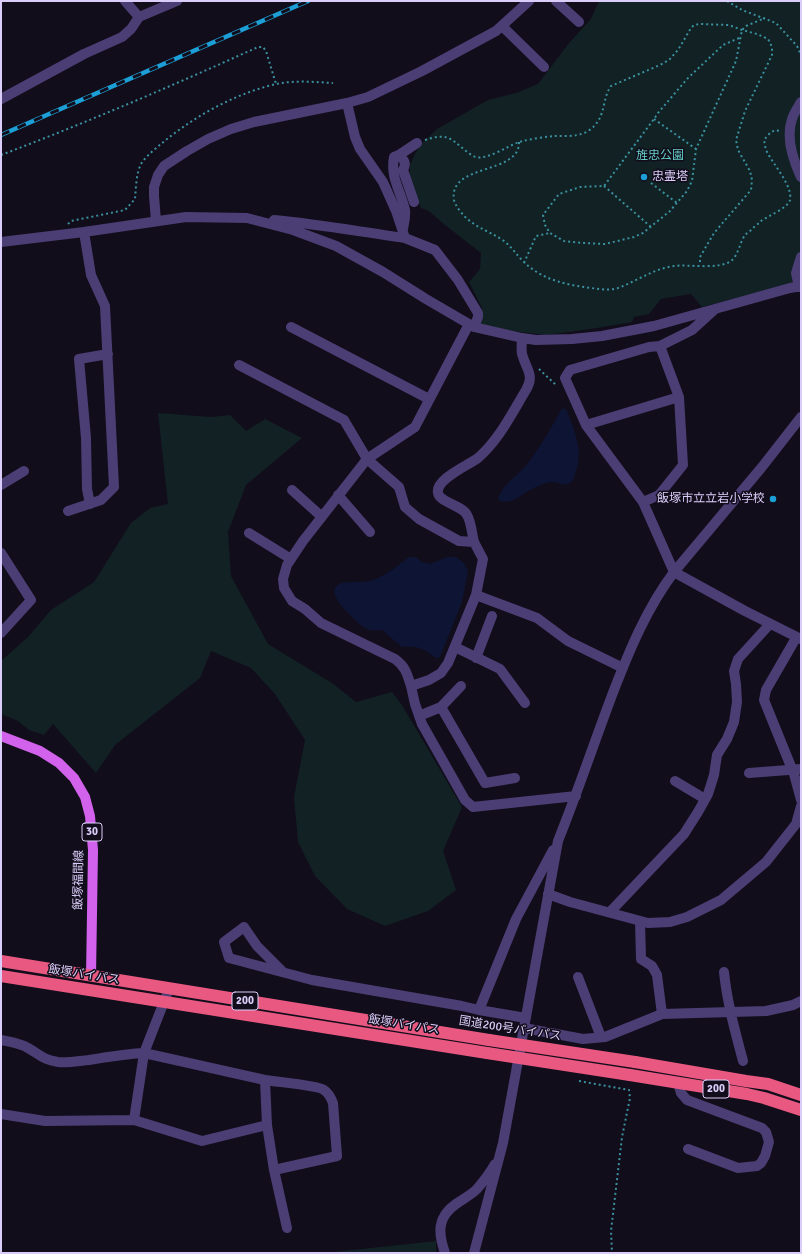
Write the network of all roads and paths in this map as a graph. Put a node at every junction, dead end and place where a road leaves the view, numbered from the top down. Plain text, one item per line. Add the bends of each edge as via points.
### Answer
1 (125, 1) edge
2 (177, 1) edge
3 (529, 1) edge
4 (556, 1) edge
5 (727, 1) edge
6 (139, 17) junction
7 (765, 18) junction
8 (579, 22) dead end
9 (502, 26) junction
10 (742, 30) junction
11 (739, 38) junction
12 (801, 55) edge
13 (544, 67) dead end
14 (276, 84) dead end
15 (1, 99) edge
16 (801, 102) edge
17 (347, 103) junction
18 (654, 119) junction
19 (789, 132) junction
20 (519, 142) junction
21 (417, 143) joint
22 (696, 149) junction
23 (1, 155) edge
24 (399, 155) junction
25 (801, 177) edge
26 (651, 183) dead end
27 (604, 186) junction
28 (414, 202) dead end
29 (677, 203) junction
30 (247, 218) junction
31 (156, 221) junction
32 (651, 226) junction
33 (84, 232) junction
34 (550, 233) junction
35 (404, 235) junction
36 (1, 242) edge
37 (801, 257) edge
38 (524, 263) junction
39 (700, 266) junction
40 (800, 287) edge
41 (716, 308) junction
42 (472, 325) junction
43 (291, 327) dead end
44 (522, 338) junction
45 (660, 346) junction
46 (108, 354) junction
47 (525, 362) junction
48 (239, 365) dead end
49 (570, 389) junction
50 (679, 398) junction
51 (429, 399) junction
52 (801, 417) edge
53 (586, 425) junction
54 (367, 460) junction
55 (24, 471) dead end
56 (1, 485) edge
57 (292, 490) dead end
58 (338, 495) junction
59 (643, 502) junction
60 (90, 504) junction
61 (68, 511) dead end
62 (322, 516) junction
63 (370, 532) dead end
64 (249, 534) dead end
65 (474, 542) junction
66 (1, 550) edge
67 (291, 559) junction
68 (674, 572) junction
69 (476, 595) junction
70 (492, 616) dead end
71 (770, 624) junction
72 (1, 633) edge
73 (799, 639) edge
74 (455, 648) junction
75 (476, 658) junction
76 (623, 668) junction
77 (411, 686) junction
78 (461, 686) dead end
79 (525, 703) dead end
80 (441, 707) junction
81 (419, 716) junction
82 (1, 736) edge
83 (797, 769) edge
84 (749, 773) dead end
85 (515, 778) dead end
86 (675, 781) dead end
87 (576, 796) junction
88 (705, 799) junction
89 (801, 800) edge
90 (801, 806) edge
91 (798, 826) edge
92 (558, 841) junction
93 (548, 894) junction
94 (610, 912) junction
95 (640, 921) junction
96 (1, 961) edge
97 (283, 972) junction
98 (724, 972) dead end
99 (1, 976) edge
100 (90, 976) junction
101 (578, 977) dead end
102 (169, 988) junction
103 (801, 1001) edge
104 (164, 1002) junction
105 (479, 1010) junction
106 (730, 1012) junction
107 (662, 1014) junction
108 (525, 1023) junction
109 (601, 1037) junction
110 (1, 1040) edge
111 (144, 1053) junction
112 (743, 1060) dead end
113 (265, 1080) junction
114 (579, 1081) dead end
115 (678, 1083) junction
116 (768, 1084) junction
117 (801, 1088) edge
118 (801, 1095) edge
119 (764, 1098) junction
120 (801, 1110) edge
121 (1, 1114) edge
122 (801, 1119) edge
123 (134, 1120) junction
124 (267, 1125) junction
125 (688, 1149) dead end
126 (499, 1158) junction
127 (274, 1170) junction
128 (287, 1228) dead end
129 (445, 1253) edge
130 (474, 1253) edge
131 (612, 1253) edge

1 - 6 street
2 - 6 street
3 - 9 street
4 - 8 street
5 - 7 path via 742,10
6 - 15 street via 122,37 84,54
7 - 10 path
7 - 12 path via 776,23 784,31
9 - 13 street
9 - 17 street via 496,32 422,71 368,97
10 - 11 path
10 - 20 path via 728,25 694,25 669,60 611,86 597,123 588,131 573,136
10 - 39 path via 768,39 772,47 772,55 745,111 736,140 738,150 750,171 751,190 711,239 700,257
11 - 18 path via 723,46 687,79
11 - 22 path via 736,61
14 - 23 path via 266,51 263,47 258,47
16 - 19 street via 792,118
17 - 31 street via 254,122 231,129 187,151 164,166 158,175 154,187
17 - 35 street via 354,137 383,182
18 - 22 path
18 - 27 path
19 - 25 street via 792,153
19 - 39 path via 771,131 764,140 766,150 790,193 790,201 745,235 733,260
20 - 21 path via 477,158 444,136
20 - 38 path via 520,148 515,155 505,162 466,177 456,185 453,192 454,203 469,222 504,241
21 - 24 street
22 - 29 path via 692,181
24 - 28 street via 404,161 403,170
24 - 35 street via 394,157 392,166 405,210
26 - 29 path
27 - 32 path
27 - 34 path via 580,187 559,194 543,215
29 - 32 path
30 - 31 street via 186,217
30 - 35 street
30 - 42 street via 293,230 336,246
31 - 33 street
32 - 34 path via 634,237 605,244 564,241
33 - 36 street
33 - 46 street via 90,275 105,306
34 - 38 path via 536,236
35 - 42 street via 435,250 454,274 478,313
37 - 40 street via 796,272
38 - 39 path via 547,278 563,284 606,290 617,288 654,271 674,266
40 - 41 street
41 - 44 street via 654,326 602,336 552,340
41 - 45 street via 692,330
42 - 44 street
42 - 51 street
43 - 51 street
44 - 47 street
45 - 49 street via 570,370 565,378
45 - 50 street
46 - 60 street via 114,487 101,500
46 - 60 street via 79,359
47 - 49 path via 530,361 561,389
47 - 65 street via 531,376 530,383 491,446 477,459 444,481 439,488 440,497 467,515
48 - 54 street via 344,420
49 - 53 street
50 - 53 street
50 - 59 street via 684,465 659,495
51 - 54 street via 415,427
52 - 68 street
53 - 59 street
54 - 58 street
54 - 65 street via 399,487 406,507 419,519 459,541
55 - 56 street
57 - 62 street
58 - 62 street
58 - 63 street
59 - 68 street
60 - 61 street
62 - 67 street
64 - 67 street
65 - 69 street via 483,559
66 - 72 street via 31,600
67 - 77 street via 283,579 284,588 292,601 322,622 396,659 405,669
68 - 71 street
68 - 76 street via 641,625
69 - 74 street
69 - 76 street via 537,618 568,641
70 - 75 street
71 - 73 street
71 - 88 street via 738,659 734,671 737,702 734,722 717,754 714,775
73 - 83 street via 766,690 764,700
74 - 75 street
74 - 77 street via 441,673
75 - 79 street via 500,669
76 - 87 street
77 - 81 street
78 - 80 street
80 - 81 street
80 - 85 street via 485,783
81 - 87 street via 465,800 473,807
82 - 100 main road, 飯塚福間線 / 30 via 40,751 58,763 74,778 85,797 90,816 93,850
83 - 84 street
83 - 89 street
86 - 88 street
87 - 92 street
88 - 94 street via 684,834
90 - 91 street
91 - 95 street via 766,862 721,900 687,917 670,922
92 - 93 street
92 - 105 street via 516,919
93 - 94 street
93 - 108 street
94 - 95 street
95 - 107 street via 641,959 652,966 656,975
96 - 100 highway, 国道200号バイパス / 200
97 - 97 street via 229,958 224,942 244,927 257,946
97 - 105 street via 312,980
98 - 106 street
99 - 104 highway, 飯塚バイパス / 200
100 - 102 highway, 国道200号バイパス / 200
101 - 109 street
102 - 104 street
102 - 116 highway, 国道200号バイパス / 200, bridge
103 - 106 street via 766,1011
104 - 111 street
104 - 115 highway, 飯塚バイパス / 200, bridge
105 - 108 street
106 - 107 street
106 - 112 street
107 - 109 street
108 - 109 street via 583,1039
108 - 126 street
110 - 111 street via 20,1044 46,1059 58,1062
111 - 113 street
111 - 123 street
113 - 124 street
113 - 127 street via 324,1090 333,1103 336,1156
114 - 131 path via 629,1090 630,1098 622,1137 611,1231
115 - 119 highway, 飯塚バイパス / 200
115 - 125 street via 680,1093 686,1100 762,1128 769,1142 761,1163 752,1167 738,1168
116 - 117 highway via 788,1084
116 - 118 highway, 国道200号バイパス / 200
119 - 120 highway, 飯塚バイパス / 200
119 - 122 highway via 788,1114
121 - 123 street via 45,1121
123 - 124 street via 202,1141
124 - 127 street
126 - 129 street via 476,1190 445,1214 440,1226 440,1236
126 - 130 street
127 - 128 street

